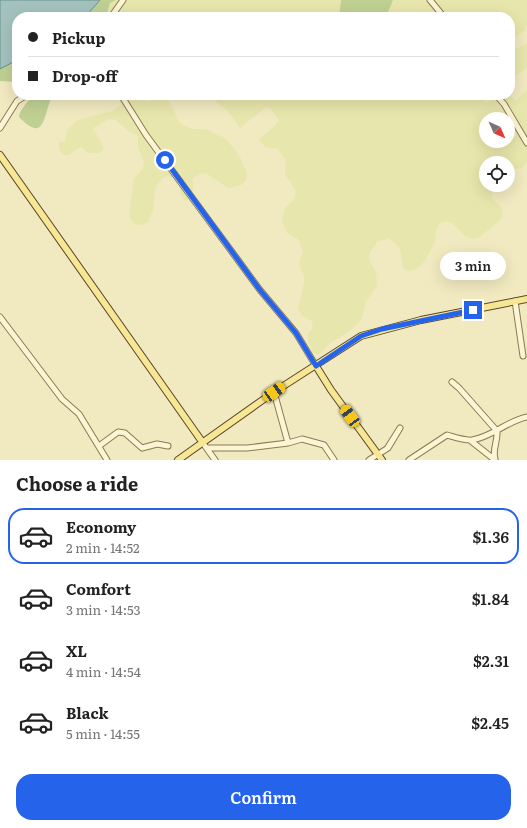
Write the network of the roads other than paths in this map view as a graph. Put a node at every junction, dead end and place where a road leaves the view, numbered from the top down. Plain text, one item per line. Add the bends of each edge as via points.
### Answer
1 (123, 0) edge
2 (430, 0) edge
3 (115, 12) edge
4 (440, 12) edge
5 (19, 100) edge
6 (124, 100) edge
7 (500, 100) edge
8 (0, 128) edge
9 (527, 143) edge
10 (0, 155) edge
11 (527, 299) edge
12 (515, 302) junction
13 (0, 317) edge
14 (523, 356) dead end
15 (316, 366) junction
16 (452, 382) dead end
17 (274, 392) junction
18 (527, 417) edge
19 (497, 431) junction
20 (471, 440) junction
21 (288, 443) junction
22 (99, 446) junction
23 (168, 446) dead end
24 (205, 446) junction
25 (388, 447) dead end
26 (378, 454) junction
27 (107, 460) edge
28 (178, 460) edge
29 (215, 460) edge
30 (334, 460) edge
31 (369, 460) edge
32 (382, 460) edge
33 (409, 460) edge
34 (496, 460) edge

1 - 3 street
2 - 4 street
5 - 8 street
6 - 15 street via 146,135 260,290 296,333
7 - 9 street
10 - 24 main road
11 - 12 main road
12 - 14 street
12 - 15 main road via 421,320 361,336
13 - 22 street via 62,399 79,414
15 - 17 main road
15 - 26 main road
16 - 19 street
17 - 21 street
17 - 24 main road
18 - 19 street
19 - 20 street
19 - 34 street via 498,438 493,453
20 - 33 street via 448,435
20 - 34 street
21 - 24 street via 247,448
21 - 30 street via 302,439 324,445
22 - 23 street via 118,432 125,433 142,448 157,444
22 - 27 street
24 - 28 main road
24 - 29 street
25 - 26 street via 400,428 388,448
26 - 31 street
26 - 32 main road

